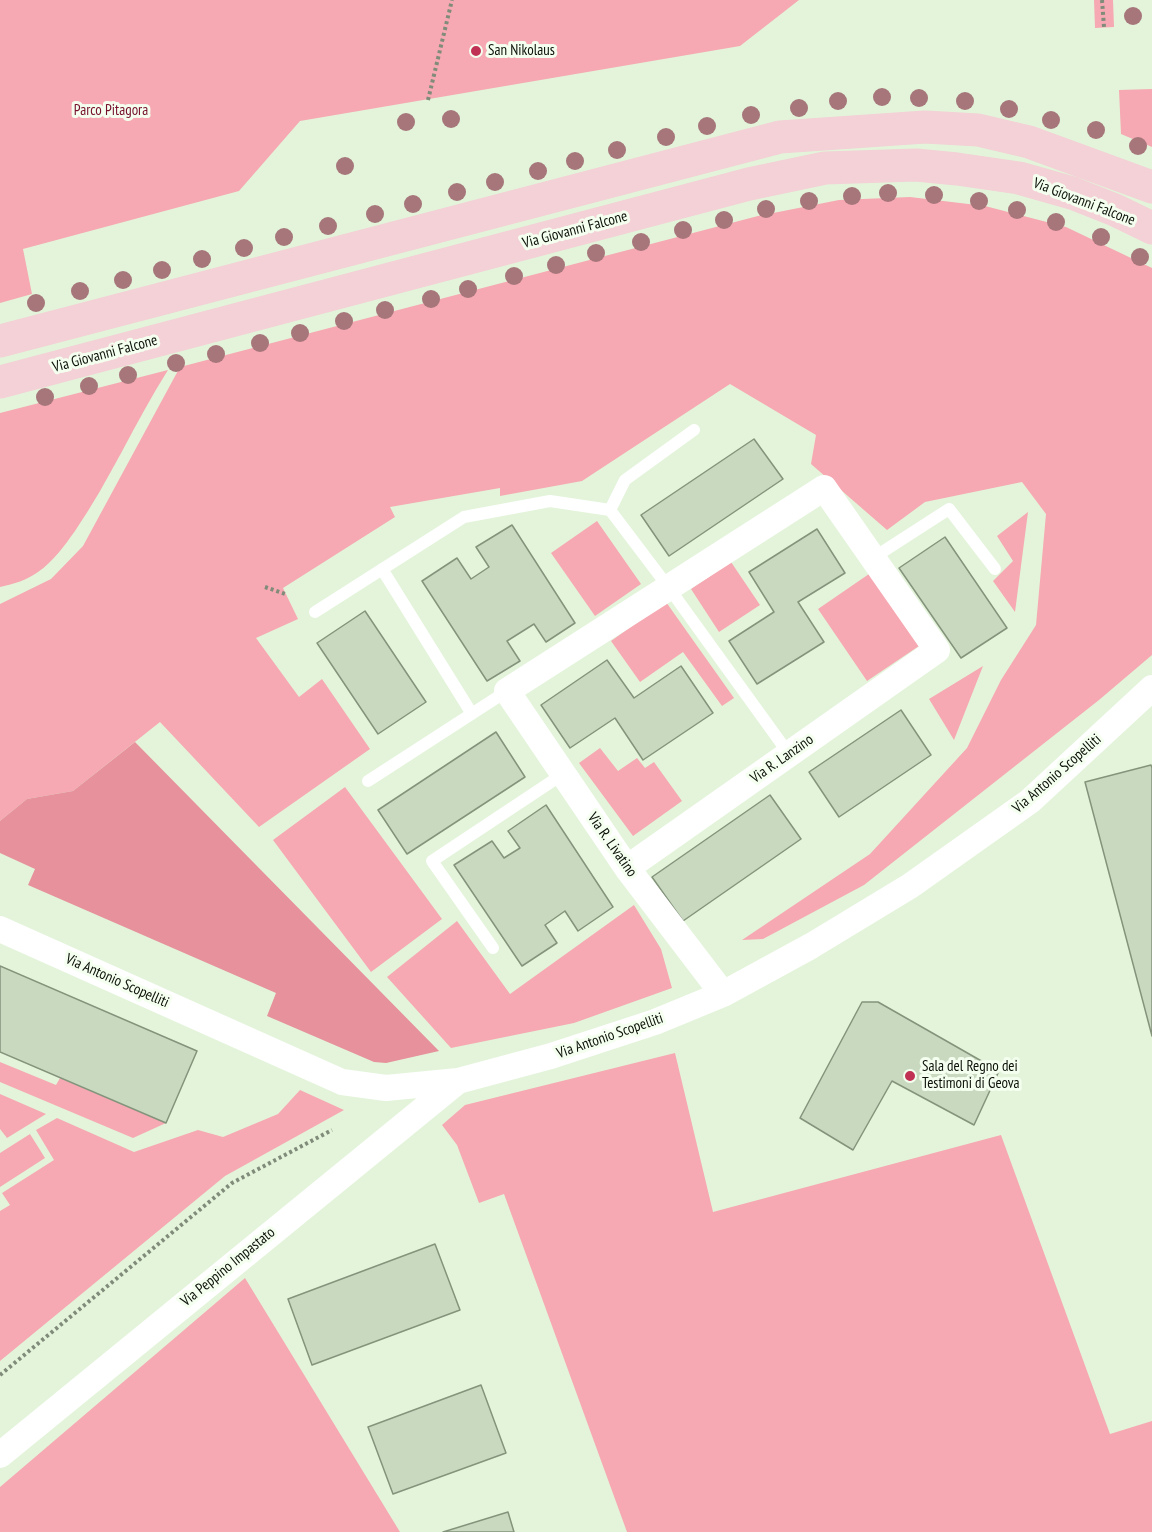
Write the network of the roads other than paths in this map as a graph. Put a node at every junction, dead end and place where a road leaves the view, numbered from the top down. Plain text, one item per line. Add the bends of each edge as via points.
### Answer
1 (1152, 187) edge
2 (1152, 228) edge
3 (0, 341) edge
4 (0, 382) edge
5 (694, 430) dead end
6 (610, 510) junction
7 (873, 558) junction
8 (382, 569) junction
9 (995, 569) dead end
10 (669, 588) junction
11 (315, 612) dead end
12 (1152, 688) edge
13 (507, 692) junction
14 (472, 714) junction
15 (789, 754) junction
16 (563, 774) junction
17 (368, 781) dead end
18 (627, 868) junction
19 (0, 929) edge
20 (493, 948) dead end
21 (723, 994) junction
22 (458, 1081) junction
23 (0, 1455) edge

1 - 3 street via 1029,142 978,130 925,127 780,137
2 - 4 street, Via Giovanni Falcone via 1116,210 1019,178 916,165 825,168 749,184
5 - 6 lane via 625,480
6 - 8 lane via 550,501 464,517
6 - 10 lane
7 - 9 lane via 950,510
7 - 10 street via 824,488
7 - 15 street, Via R. Lanzino via 937,650
8 - 11 lane
8 - 14 lane
10 - 13 street
10 - 15 lane
12 - 21 street, Via Antonio Scopelliti via 1030,801 910,886
13 - 14 lane
13 - 16 street, Via R. Livatino
14 - 17 lane
15 - 18 street, Via R. Lanzino
16 - 18 street, Via R. Livatino
16 - 20 lane via 432,861
18 - 21 street, Via R. Livatino
19 - 22 street, Via Antonio Scopelliti via 342,1082 386,1088
21 - 22 street, Via Antonio Scopelliti via 655,1022
22 - 23 street, Via Peppino Impastato

